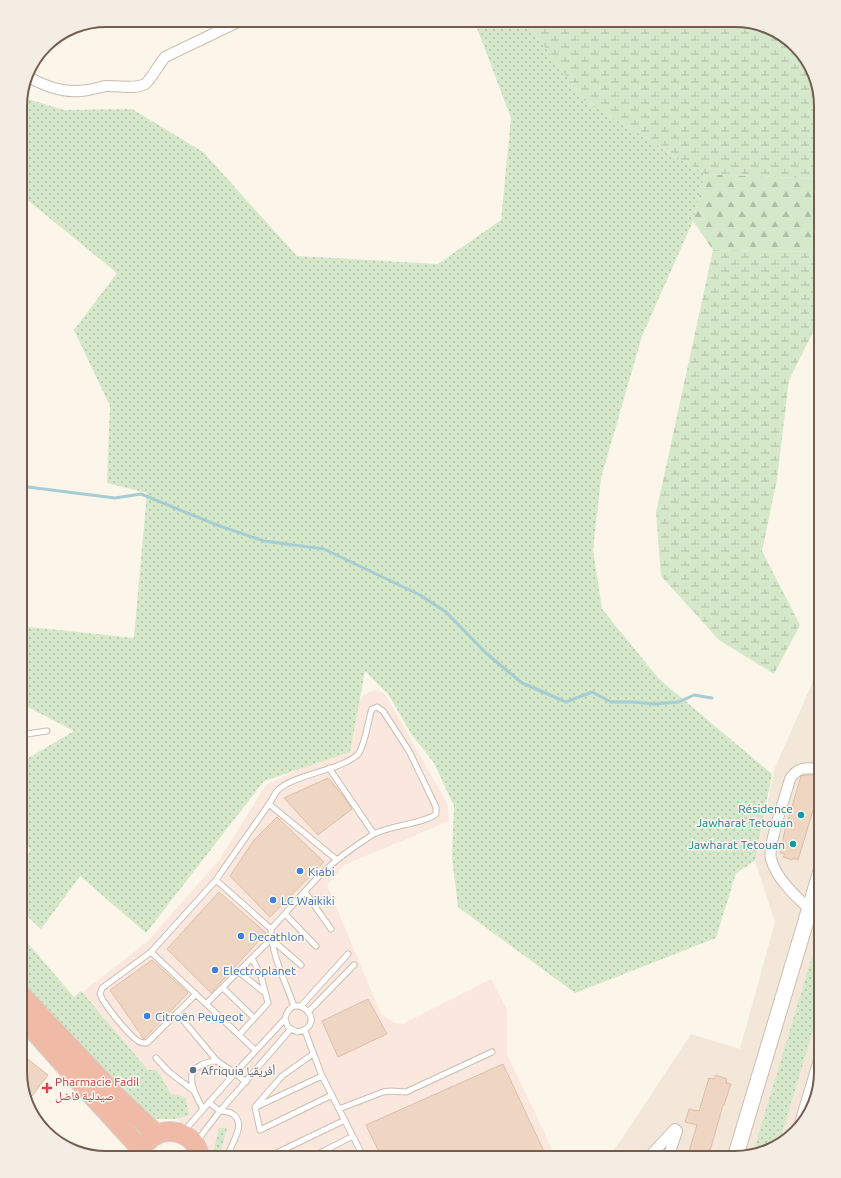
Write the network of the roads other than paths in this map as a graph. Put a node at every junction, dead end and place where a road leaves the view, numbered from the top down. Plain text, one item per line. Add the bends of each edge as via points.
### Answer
1 (227, 27) edge
2 (32, 79) edge
3 (47, 731) dead end
4 (27, 734) edge
5 (330, 768) junction
6 (814, 768) edge
7 (269, 804) junction
8 (374, 834) junction
9 (337, 860) junction
10 (216, 880) junction
11 (305, 892) junction
12 (814, 896) edge
13 (810, 910) junction
14 (285, 914) junction
15 (271, 929) junction
16 (331, 929) dead end
17 (271, 939) junction
18 (316, 946) dead end
19 (151, 952) junction
20 (348, 954) dead end
21 (252, 958) junction
22 (301, 965) dead end
23 (354, 965) dead end
24 (239, 972) junction
25 (223, 988) junction
26 (265, 993) junction
27 (196, 994) junction
28 (27, 1001) edge
29 (206, 1004) junction
30 (294, 1006) junction
31 (301, 1006) junction
32 (309, 1011) junction
33 (177, 1013) junction
34 (254, 1018) junction
35 (285, 1019) junction
36 (27, 1030) edge
37 (290, 1030) junction
38 (305, 1031) junction
39 (239, 1035) junction
40 (255, 1050) junction
41 (492, 1052) dead end
42 (313, 1054) junction
43 (156, 1058) dead end
44 (217, 1061) junction
45 (235, 1072) junction
46 (322, 1076) junction
47 (246, 1082) junction
48 (194, 1091) junction
49 (332, 1094) junction
50 (209, 1102) junction
51 (255, 1107) junction
52 (203, 1109) junction
53 (339, 1109) junction
54 (220, 1111) junction
55 (345, 1120) junction
56 (156, 1134) junction
57 (354, 1136) junction
58 (192, 1146) edge
59 (138, 1151) edge
60 (143, 1151) edge
61 (230, 1151) edge
62 (281, 1151) edge
63 (324, 1151) edge
64 (361, 1151) edge
65 (655, 1151) edge
66 (670, 1151) edge
67 (737, 1151) edge

1 - 2 street via 165,57 149,80 141,85 55,90
3 - 4 lane
5 - 7 lane via 284,785
5 - 8 lane
5 - 8 lane via 352,759 359,753 372,709 377,707 382,710 409,751 437,810 434,816 427,819
6 - 13 street via 798,769 790,779 770,854 776,871
7 - 9 lane
7 - 10 lane
8 - 9 lane
9 - 11 lane
10 - 15 lane
10 - 19 lane
11 - 14 lane
11 - 16 lane
12 - 13 street
13 - 67 street
14 - 15 lane
14 - 18 lane
15 - 17 lane
17 - 21 lane
17 - 22 lane
17 - 30 lane
19 - 27 lane
19 - 33 lane via 102,988 100,996 128,1032 143,1044
20 - 31 lane
21 - 24 lane
21 - 26 lane via 261,976
23 - 32 lane
24 - 25 lane
24 - 26 lane
25 - 29 lane
25 - 34 lane
26 - 34 lane via 268,1003
27 - 29 lane
27 - 33 lane
28 - 56 highway via 119,1099
29 - 39 lane
30 - 31 lane
30 - 35 lane via 286,1014
31 - 32 lane
32 - 38 lane via 310,1026
33 - 44 lane
34 - 39 lane
35 - 37 lane
35 - 40 lane
36 - 59 highway via 75,1077
37 - 38 lane
37 - 47 lane
38 - 42 lane
39 - 40 lane
40 - 45 lane
41 - 53 lane via 408,1092 383,1092
42 - 46 lane
42 - 51 lane via 282,1076
43 - 48 lane via 168,1072
44 - 45 lane
44 - 48 lane via 203,1063 192,1070
45 - 47 lane
45 - 50 lane
46 - 49 lane
46 - 51 lane
47 - 54 lane
48 - 52 lane
49 - 51 lane via 260,1130
49 - 53 lane
50 - 52 lane
50 - 54 lane
52 - 58 lane
53 - 55 lane
54 - 58 lane
54 - 61 lane via 233,1114 239,1125
55 - 57 lane
55 - 62 lane
56 - 58 highway via 175,1131
56 - 60 highway
57 - 63 lane
57 - 64 lane
65 - 66 street via 675,1129 677,1130

